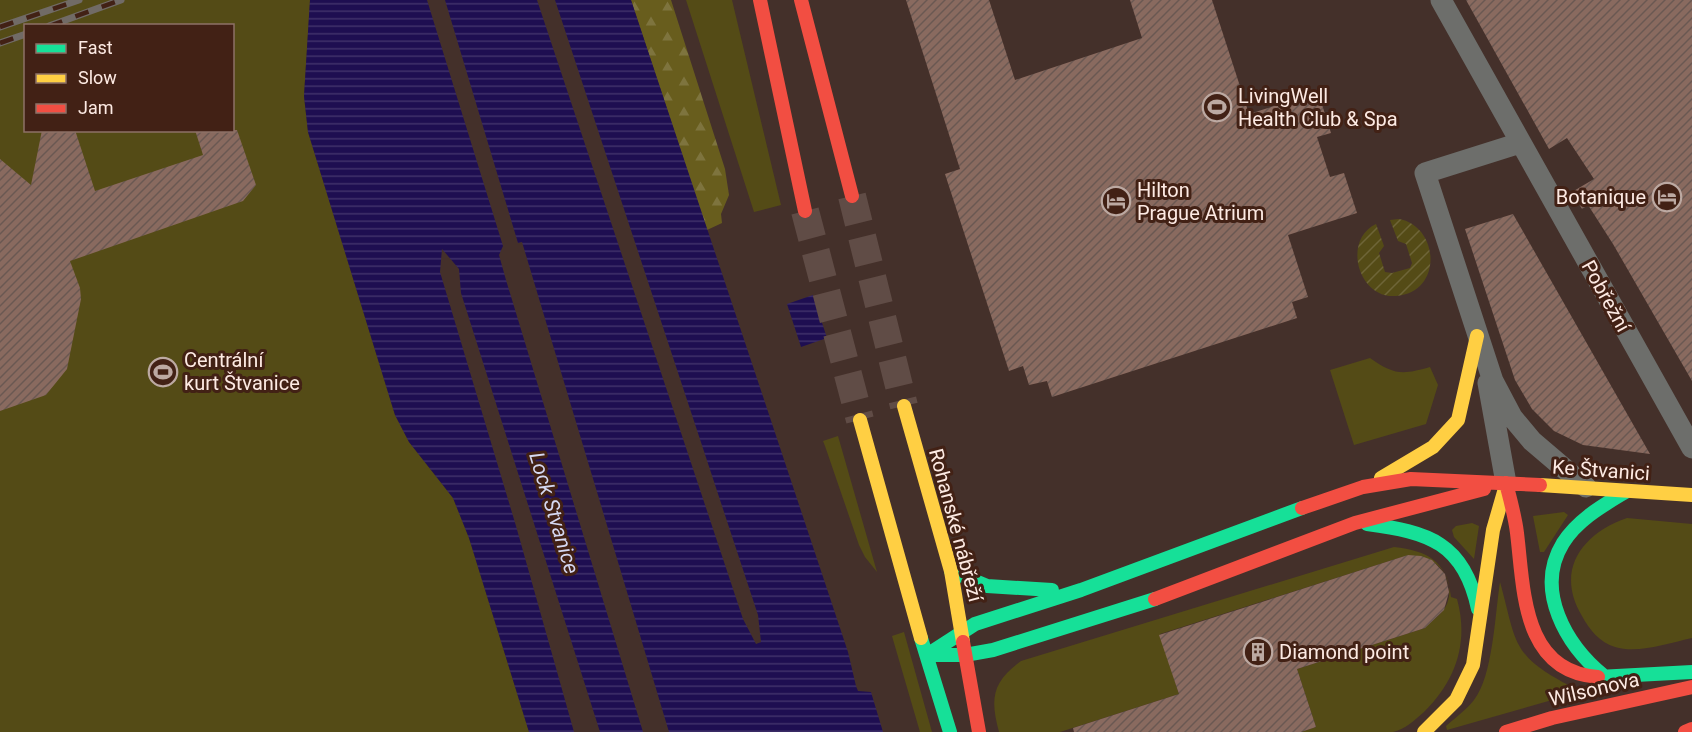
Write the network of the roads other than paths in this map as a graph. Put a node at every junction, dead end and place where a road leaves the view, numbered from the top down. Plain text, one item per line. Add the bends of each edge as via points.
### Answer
1 (760, 0) edge
2 (801, 0) edge
3 (1441, 0) edge
4 (1520, 143) junction
5 (852, 196) tunnel mouth
6 (805, 211) tunnel mouth
7 (1478, 336) junction
8 (904, 406) tunnel mouth
9 (860, 420) tunnel mouth
10 (1692, 448) edge
11 (1506, 483) junction
12 (1586, 487) junction
13 (1363, 488) junction
14 (1627, 491) junction
15 (1692, 495) edge
16 (1355, 523) junction
17 (951, 571) junction
18 (1081, 590) junction
19 (1480, 626) junction
20 (963, 631) junction
21 (927, 655) junction
22 (965, 655) junction
23 (1692, 672) edge
24 (1604, 676) junction
25 (1692, 687) edge
26 (1692, 729) edge
27 (950, 732) edge
28 (979, 732) edge
29 (1424, 732) edge
30 (1506, 732) edge
31 (1685, 732) edge

1 - 6 main road
2 - 5 main road
3 - 4 street, Pobřežní
4 - 7 street via 1425,172
4 - 10 street, Pobřežní
7 - 11 street
7 - 12 street via 1493,381 1512,417 1532,441
7 - 13 main road via 1458,420 1451,432 1436,447
8 - 17 main road, Rohanské nábřeží
9 - 21 main road
11 - 12 main road, Ke Štvanici
11 - 13 main road, Ke Štvanici via 1432,478
11 - 16 main road
11 - 19 main road via 1493,530
11 - 24 main road via 1517,532 1523,597 1533,630 1549,654 1564,667 1581,675
12 - 14 main road, Ke Štvanici
13 - 18 main road
14 - 15 main road, Ke Štvanici
14 - 24 main road via 1575,526 1561,545 1554,571 1555,601 1565,633 1577,653
16 - 19 main road via 1416,532 1451,551 1467,574 1478,604
16 - 22 main road via 1168,595 993,650
17 - 18 main road via 969,582 996,590
17 - 20 main road, Rohanské nábřeží
18 - 20 main road
19 - 29 main road via 1465,686 1447,711
20 - 21 main road
20 - 22 main road, Rohanské nábřeží
21 - 22 main road
21 - 27 main road
22 - 28 main road, Rohanské nábřeží
23 - 24 main road
25 - 30 main road, Wilsonova
26 - 31 main road

